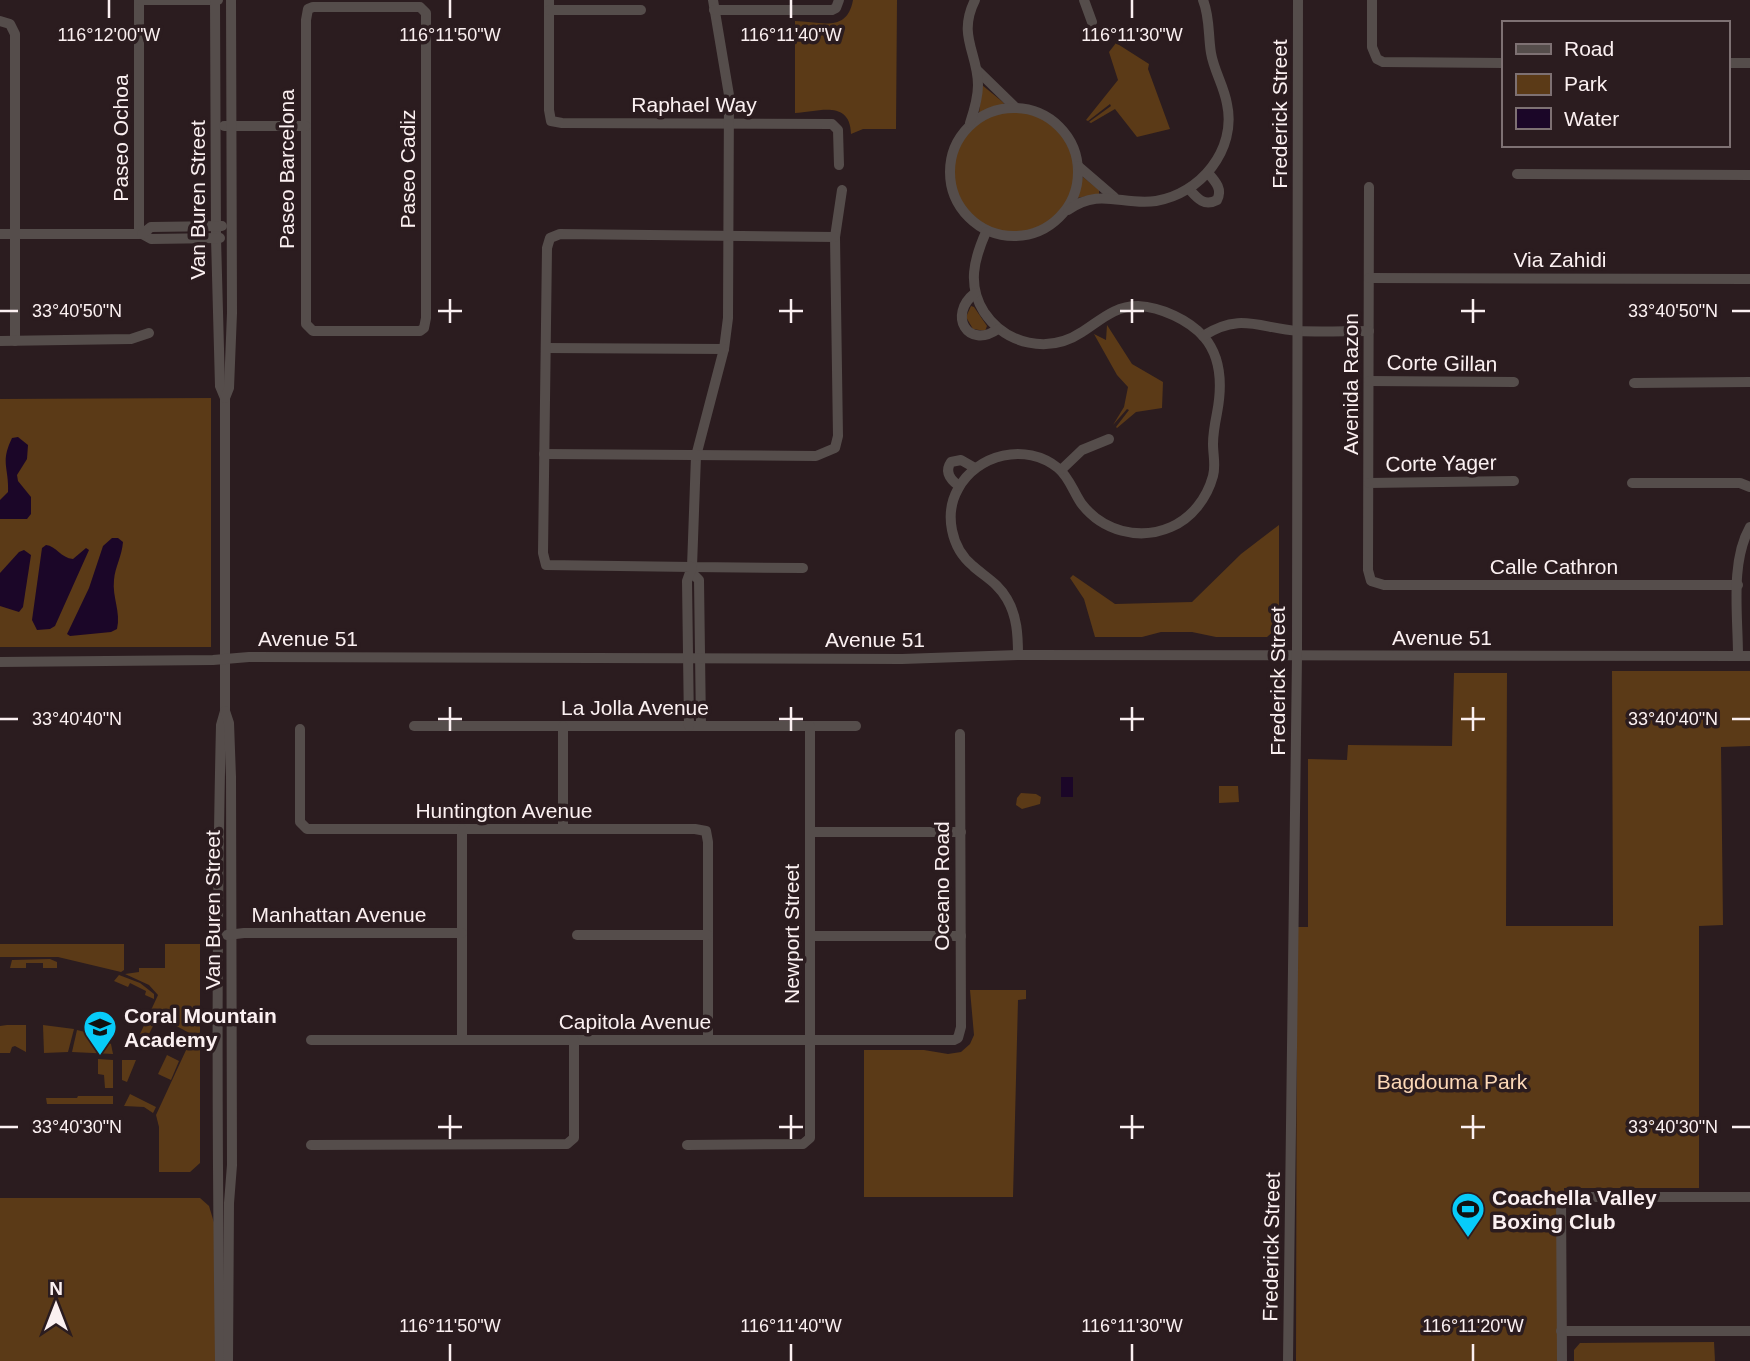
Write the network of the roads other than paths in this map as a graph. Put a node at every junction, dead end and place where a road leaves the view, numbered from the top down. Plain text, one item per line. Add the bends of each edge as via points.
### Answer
1 (139, 0) edge
2 (216, 0) edge
3 (231, 0) edge
4 (839, 0) edge
5 (1084, 0) edge
6 (1203, 0) edge
7 (1298, 0) edge
8 (1372, 0) edge
9 (973, 1) edge
10 (367, 3) edge
11 (549, 5) edge
12 (714, 5) edge
13 (641, 10) dead end
14 (5, 22) edge
15 (1092, 22) dead end
16 (1502, 62) edge
17 (1729, 63) edge
18 (1750, 63) edge
19 (976, 68) junction
20 (1015, 107) junction
21 (729, 123) junction
22 (970, 123) junction
23 (216, 126) junction
24 (231, 126) junction
25 (306, 126) junction
26 (0, 127) edge
27 (14, 127) junction
28 (839, 165) dead end
29 (1078, 166) junction
30 (1208, 173) junction
31 (1517, 174) dead end
32 (1750, 175) edge
33 (1368, 187) dead end
34 (1189, 188) junction
35 (842, 190) dead end
36 (1114, 197) junction
37 (1068, 210) junction
38 (216, 226) junction
39 (232, 226) junction
40 (986, 232) junction
41 (0, 234) edge
42 (14, 234) junction
43 (140, 234) junction
44 (729, 237) junction
45 (835, 237) junction
46 (216, 238) junction
47 (232, 238) junction
48 (1369, 278) junction
49 (1750, 279) edge
50 (975, 293) junction
51 (308, 328) joint
52 (998, 329) junction
53 (1298, 331) junction
54 (1369, 331) junction
55 (149, 333) dead end
56 (1203, 336) junction
57 (0, 341) edge
58 (15, 341) junction
59 (546, 348) junction
60 (724, 349) junction
61 (1369, 381) junction
62 (1750, 382) edge
63 (1514, 383) dead end
64 (1634, 383) dead end
65 (225, 398) junction
66 (1109, 439) dead end
67 (544, 454) junction
68 (696, 456) junction
69 (975, 468) junction
70 (1062, 470) junction
71 (1514, 481) dead end
72 (1369, 483) junction
73 (1632, 483) dead end
74 (959, 486) junction
75 (1750, 488) edge
76 (1750, 527) edge
77 (803, 568) dead end
78 (692, 570) junction
79 (1371, 581) joint
80 (1738, 585) junction
81 (1017, 655) junction
82 (1297, 656) junction
83 (1738, 656) junction
84 (1750, 656) edge
85 (689, 658) junction
86 (701, 658) junction
87 (224, 659) junction
88 (0, 662) edge
89 (225, 711) junction
90 (414, 726) dead end
91 (563, 726) junction
92 (689, 726) junction
93 (701, 726) junction
94 (810, 726) junction
95 (856, 726) dead end
96 (300, 729) dead end
97 (960, 734) dead end
98 (461, 829) junction
99 (563, 829) junction
100 (810, 832) junction
101 (961, 832) junction
102 (461, 933) junction
103 (232, 934) junction
104 (708, 934) junction
105 (578, 935) dead end
106 (218, 936) junction
107 (810, 936) junction
108 (961, 936) junction
109 (958, 1038) joint
110 (311, 1040) dead end
111 (461, 1040) junction
112 (575, 1040) junction
113 (708, 1040) junction
114 (810, 1040) junction
115 (217, 1121) junction
116 (311, 1144) dead end
117 (687, 1144) dead end
118 (211, 1190) dead end
119 (1750, 1197) edge
120 (1561, 1331) junction
121 (1750, 1331) edge
122 (220, 1361) edge
123 (228, 1361) edge
124 (1288, 1361) edge
125 (1562, 1361) edge

1 - 2 street
1 - 43 street, Paseo Ochoa
2 - 23 street, Van Buren Street
3 - 24 street, Van Buren Street
4 - 12 street via 832,10
5 - 15 street
6 - 30 street via 1211,53 1228,111 1225,141
7 - 53 street, Frederick Street
8 - 16 street via 1372,47 1377,59
9 - 19 street via 967,34
10 - 25 street, Paseo Barcelona via 308,9
10 - 51 street, Paseo Cadiz via 424,9 426,318 424,328 413,331
11 - 13 street
11 - 21 street, Raphael Way via 551,121
12 - 21 street via 727,73
14 - 27 street via 15,34
17 - 18 street
19 - 20 street
19 - 22 street via 978,84
20 - 22 street
20 - 29 street via 1060,126
21 - 28 street, Raphael Way via 836,126
21 - 44 street
22 - 40 street via 954,147 950,182 968,218
23 - 24 street
23 - 38 street, Van Buren Street
24 - 25 street
24 - 39 street, Van Buren Street
25 - 51 street, Paseo Barcelona
26 - 27 street
27 - 42 street
29 - 36 street
29 - 37 street
30 - 34 street
30 - 34 street via 1218,187 1217,200 1203,202
31 - 32 street
33 - 48 street, Avenida Razon
34 - 36 street via 1157,201
35 - 45 street
36 - 37 street via 1080,202
37 - 40 street via 1039,231 1013,236
38 - 39 street
38 - 43 street via 151,227
38 - 46 street, Van Buren Street
39 - 47 street, Van Buren Street
40 - 50 street via 974,261
41 - 42 street
42 - 43 street
42 - 58 street
43 - 46 street via 151,239
44 - 45 street
44 - 59 street via 560,234 550,238
44 - 60 street
45 - 68 street via 835,448 816,456
46 - 47 street
46 - 65 street, Van Buren Street via 220,386
47 - 65 street, Van Buren Street via 229,388
48 - 49 street, Via Zahidi
48 - 54 street, Avenida Razon
50 - 52 street
50 - 52 street via 962,309 965,327 982,337
52 - 56 street via 1034,344 1055,343 1113,311 1138,306 1182,320
53 - 54 street
53 - 56 street via 1235,322
53 - 82 street, Frederick Street
54 - 61 street, Avenida Razon
55 - 58 street via 131,339
56 - 70 street via 1217,361 1220,397 1213,436 1214,474 1197,507 1168,528 1122,532 1091,514
57 - 58 street
59 - 60 street
59 - 67 street
60 - 68 street
61 - 63 street, Corte Gillan
61 - 72 street, Avenida Razon
62 - 64 street
65 - 87 street, Van Buren Street
66 - 70 street via 1082,450
67 - 68 street
67 - 78 street via 546,565
68 - 78 street
69 - 70 street via 1002,456 1024,454
69 - 74 street
69 - 74 street via 961,460 951,462 948,474
71 - 72 street, Corte Yager
72 - 79 street, Avenida Razon
73 - 75 street via 1741,483
74 - 81 street via 951,512 953,535 967,560 1008,600 1016,622
76 - 80 street via 1737,560
77 - 78 street
78 - 85 street via 687,581
78 - 86 street via 699,580
79 - 80 street, Calle Cathron via 1384,585
80 - 83 street
81 - 82 street, Avenue 51
81 - 86 street, Avenue 51
82 - 83 street, Avenue 51
82 - 124 street, Frederick Street
83 - 84 street, Avenue 51
85 - 86 street, Avenue 51
85 - 87 street, Avenue 51
85 - 92 street
86 - 93 street
87 - 88 street, Avenue 51
87 - 89 street, Van Buren Street
89 - 103 street, Van Buren Street via 231,749
89 - 106 street, Van Buren Street via 221,726
90 - 91 street, La Jolla Avenue
91 - 92 street, La Jolla Avenue
91 - 99 street
92 - 93 street, La Jolla Avenue
93 - 94 street, La Jolla Avenue
94 - 95 street, La Jolla Avenue
94 - 100 street, Newport Street
96 - 98 street, Huntington Avenue via 303,826
97 - 101 street, Oceano Road
98 - 99 street, Huntington Avenue
98 - 102 street
99 - 104 street, Huntington Avenue via 706,831
100 - 101 street
100 - 107 street, Newport Street
101 - 108 street, Oceano Road
102 - 103 street, Manhattan Avenue
102 - 111 street
103 - 106 street, Manhattan Avenue
103 - 123 street, Van Buren Street
104 - 105 street
104 - 113 street
106 - 115 street, Van Buren Street
107 - 108 street
107 - 114 street, Newport Street
108 - 109 street, Oceano Road
109 - 114 street, Capitola Avenue
110 - 111 street, Capitola Avenue
111 - 112 street, Capitola Avenue
112 - 113 street, Capitola Avenue
112 - 116 street via 574,1138 568,1144
113 - 114 street, Capitola Avenue
114 - 117 street, Newport Street via 808,1142
115 - 118 street via 211,1133
115 - 122 street, Van Buren Street
119 - 120 street via 1561,1197
120 - 121 street
120 - 125 street

